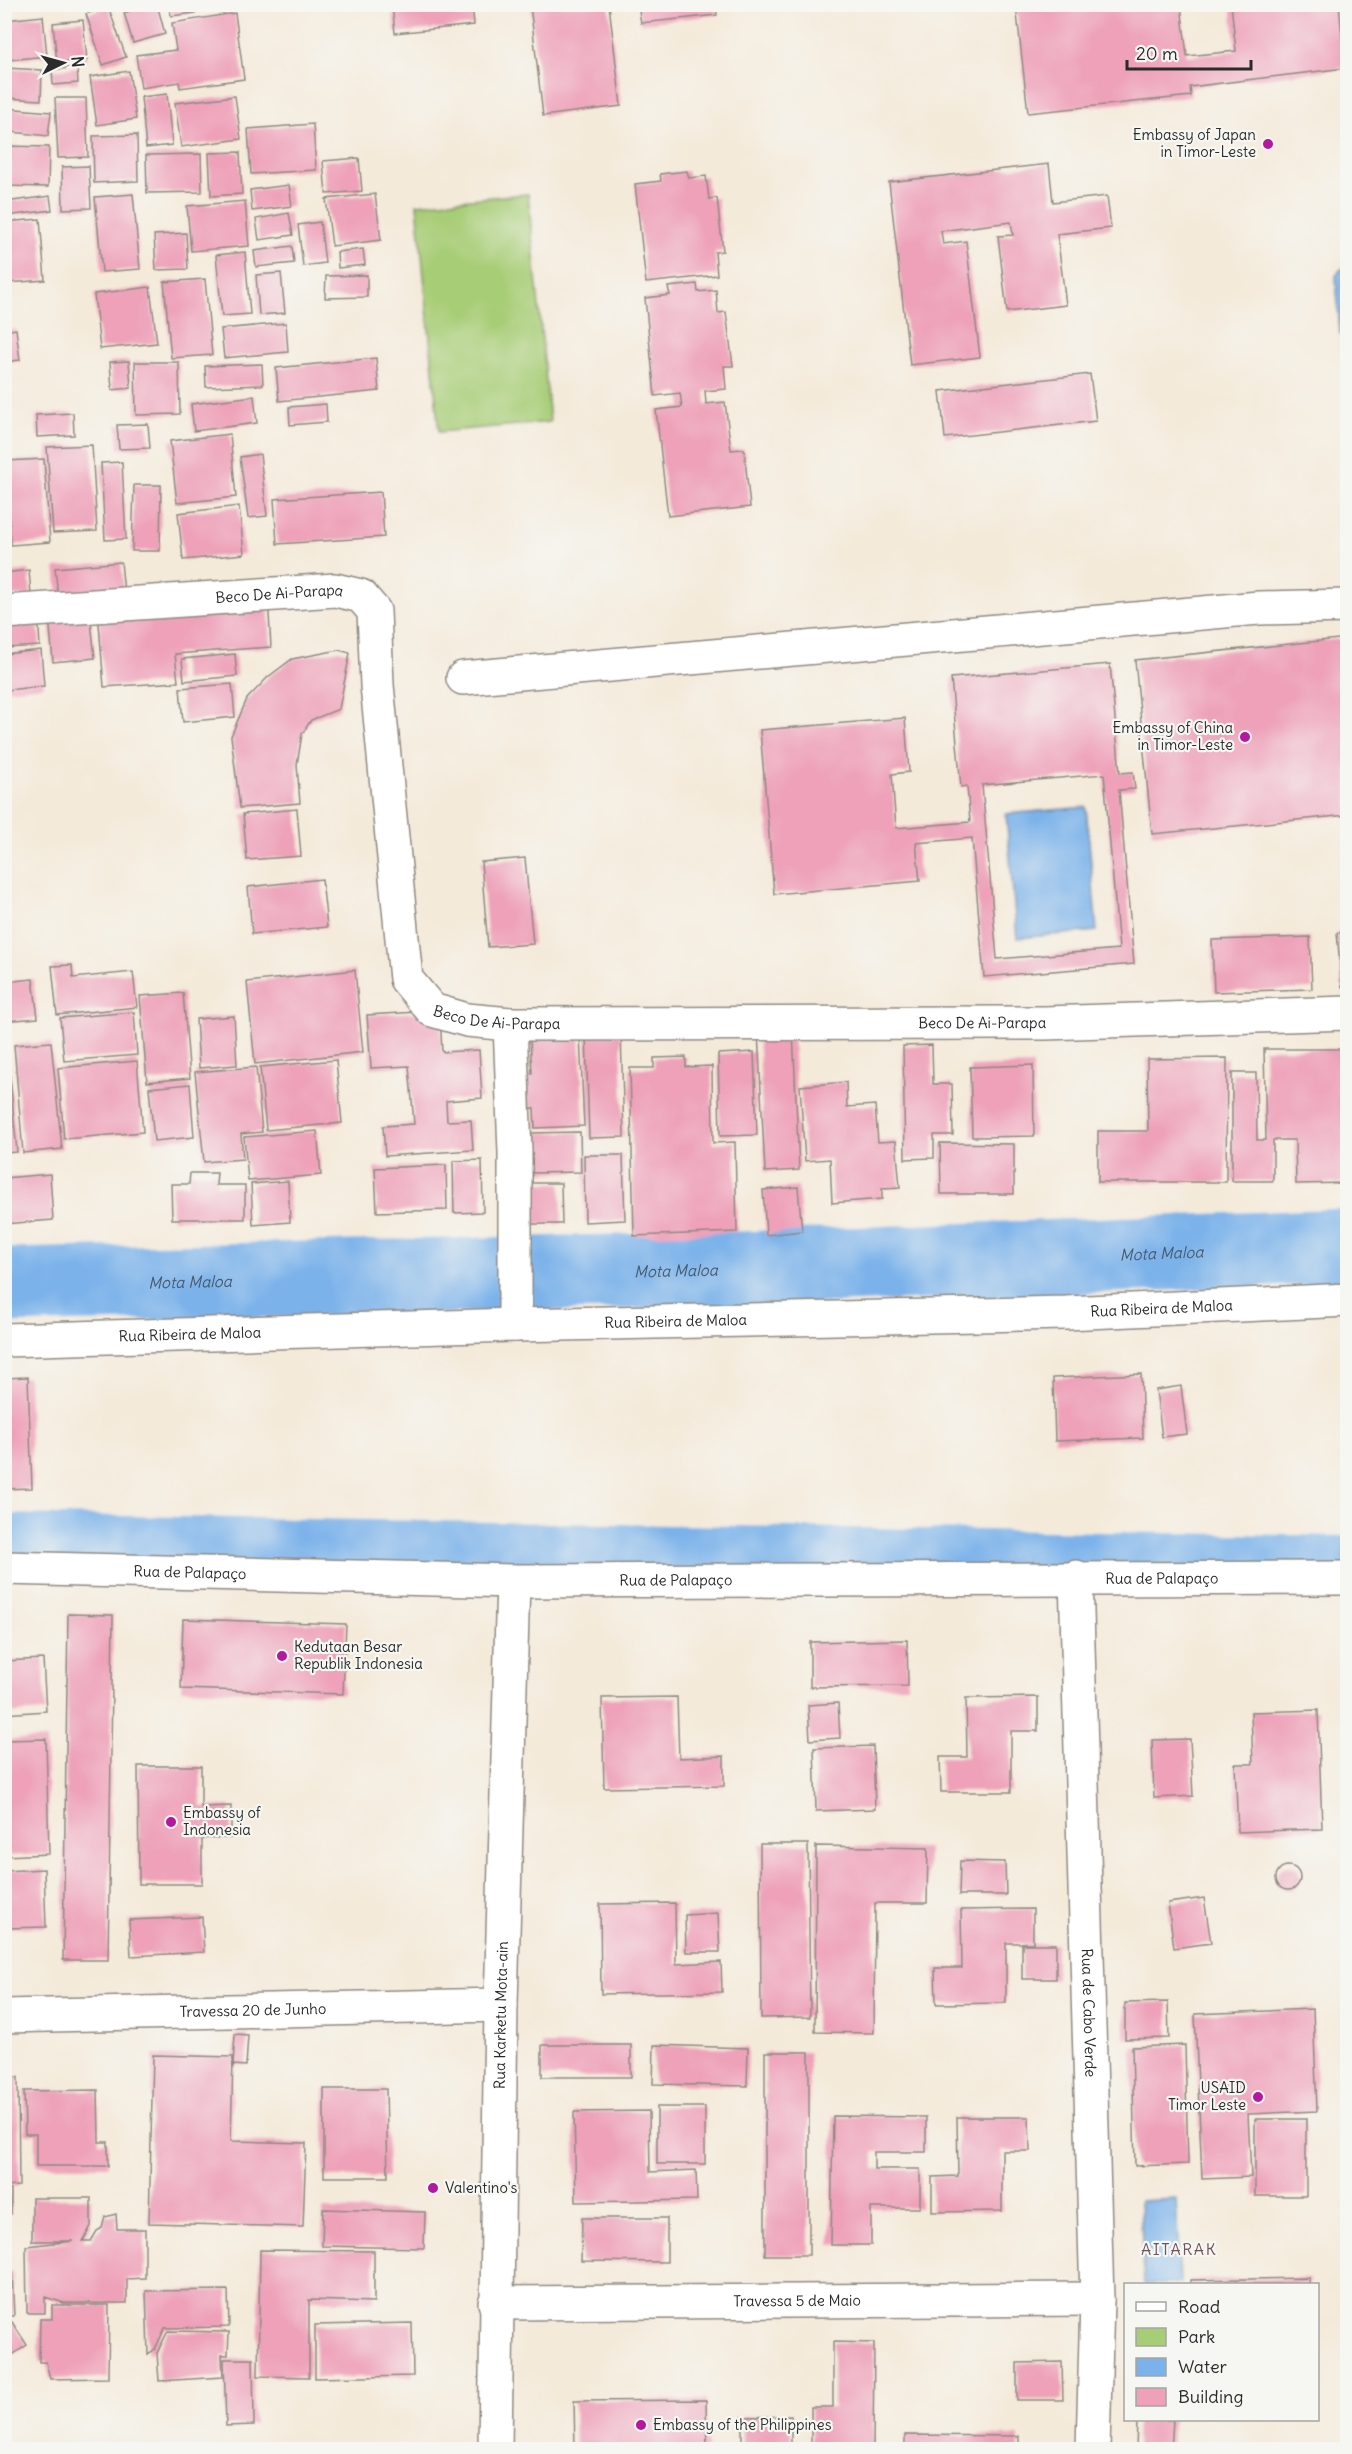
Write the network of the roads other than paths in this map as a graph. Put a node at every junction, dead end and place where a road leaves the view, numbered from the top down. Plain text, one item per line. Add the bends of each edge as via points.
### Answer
1 (1347, 606) edge
2 (4, 612) edge
3 (463, 678) dead end
4 (1347, 1012) edge
5 (510, 1024) junction
6 (1347, 1300) edge
7 (515, 1324) junction
8 (4, 1340) edge
9 (4, 1568) edge
10 (1076, 1577) junction
11 (1347, 1578) edge
12 (513, 1581) junction
13 (501, 2005) junction
14 (4, 2016) edge
15 (1097, 2299) junction
16 (495, 2303) junction
17 (495, 2450) edge
18 (1094, 2450) edge

1 - 3 street via 1259,608
2 - 5 street, Beco De Ai-Parapa via 335,590 360,596 374,611 377,686 406,979 432,1010 467,1020
4 - 5 street, Beco De Ai-Parapa via 1045,1023
5 - 7 street
6 - 7 street, Rua Ribeira de Maloa via 1066,1313
7 - 8 street, Rua Ribeira de Maloa
9 - 12 street, Rua de Palapaço
10 - 11 street, Rua de Palapaço
10 - 12 street, Rua de Palapaço
10 - 15 street, Rua de Cabo Verde
12 - 13 street, Rua Karketu Mota-ain
13 - 14 street, Travessa 20 de Junho
13 - 16 street, Rua Karketu Mota-ain
15 - 16 street, Travessa 5 de Maio
15 - 18 street, Rua de Cabo Verde
16 - 17 street, Rua Karketu Mota-ain

